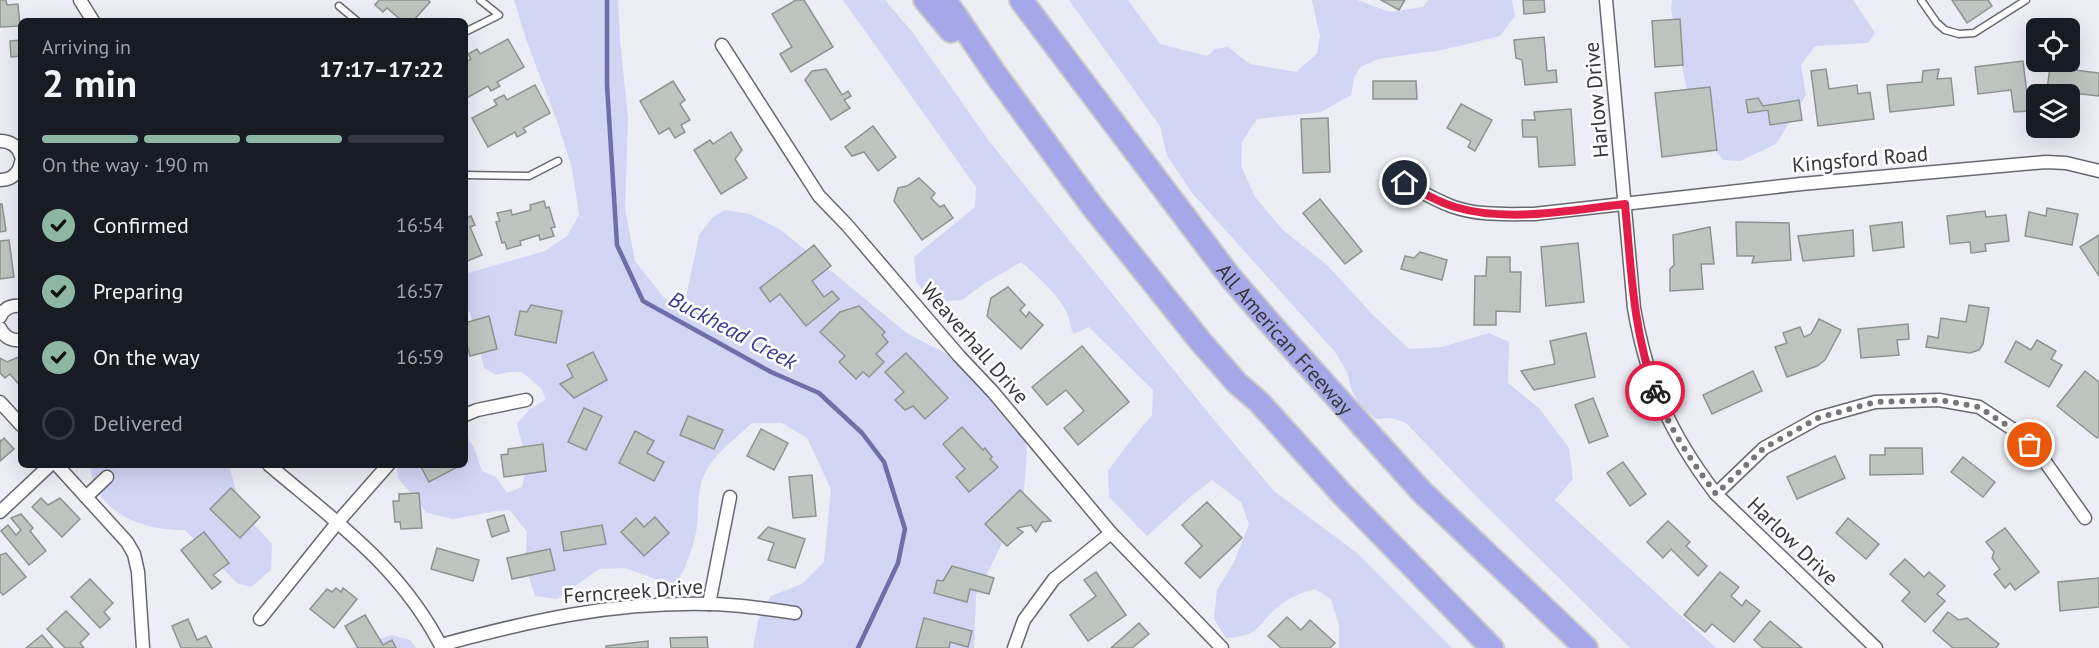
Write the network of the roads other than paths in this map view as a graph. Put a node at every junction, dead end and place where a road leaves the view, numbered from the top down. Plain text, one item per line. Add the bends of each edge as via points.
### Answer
1 (480, 0) edge
2 (925, 0) edge
3 (945, 0) edge
4 (1021, 0) edge
5 (1036, 0) edge
6 (1606, 0) edge
7 (1922, 0) edge
8 (2025, 0) edge
9 (83, 1) edge
10 (339, 6) dead end
11 (92, 18) edge
12 (353, 18) edge
13 (468, 30) edge
14 (1051, 42) junction
15 (722, 45) dead end
16 (996, 75) junction
17 (0, 141) edge
18 (18, 150) edge
19 (558, 161) dead end
20 (18, 169) edge
21 (2099, 171) edge
22 (468, 175) edge
23 (0, 180) edge
24 (1405, 183) dead end
25 (1625, 204) junction
26 (18, 306) edge
27 (0, 317) edge
28 (0, 328) edge
29 (18, 340) edge
30 (526, 400) dead end
31 (0, 402) edge
32 (468, 414) edge
33 (18, 422) edge
34 (47, 468) edge
35 (60, 468) edge
36 (273, 468) edge
37 (385, 468) edge
38 (107, 477) dead end
39 (1716, 494) junction
40 (86, 497) junction
41 (730, 497) dead end
42 (0, 512) edge
43 (2085, 518) dead end
44 (337, 523) junction
45 (1111, 532) junction
46 (709, 604) junction
47 (795, 613) dead end
48 (260, 619) dead end
49 (441, 647) edge
50 (142, 648) edge
51 (1014, 648) edge
52 (1222, 648) edge
53 (1492, 648) edge
54 (1586, 648) edge
55 (1876, 648) edge

1 - 13 lane via 499,15
2 - 16 highway
3 - 16 highway
4 - 14 highway, All American Freeway
5 - 14 highway
6 - 25 street, Harlow Drive
7 - 8 lane via 1937,23 1959,34 1974,33
9 - 11 street
10 - 12 lane
14 - 54 highway, All American Freeway via 1231,278 1276,330 1422,492
15 - 45 street, Weaverhall Drive via 819,196
16 - 53 highway via 1092,206 1201,342
17 - 18 street via 10,142
19 - 22 lane via 529,176
20 - 23 street via 11,178
21 - 25 street, Kingsford Road via 2066,162 2046,162
24 - 25 street, Kingsford Road via 1453,207 1493,214 1534,214
25 - 39 street, Harlow Drive via 1634,308 1650,378 1675,434
26 - 27 street via 6,309
28 - 29 street via 6,337
30 - 32 street
31 - 33 street
34 - 42 street
35 - 40 street
36 - 44 street
37 - 44 street
38 - 40 street
39 - 43 street via 1764,448 1818,418 1875,402 1940,400 1979,407 2020,434 2041,456
39 - 55 street, Harlow Drive
40 - 50 street via 134,554
41 - 46 street
44 - 48 street
44 - 49 street via 399,581
45 - 51 street via 1054,579 1024,620
45 - 52 street, Weaverhall Drive
46 - 47 street, Ferncreek Drive
46 - 49 street, Ferncreek Drive via 606,608 555,616

